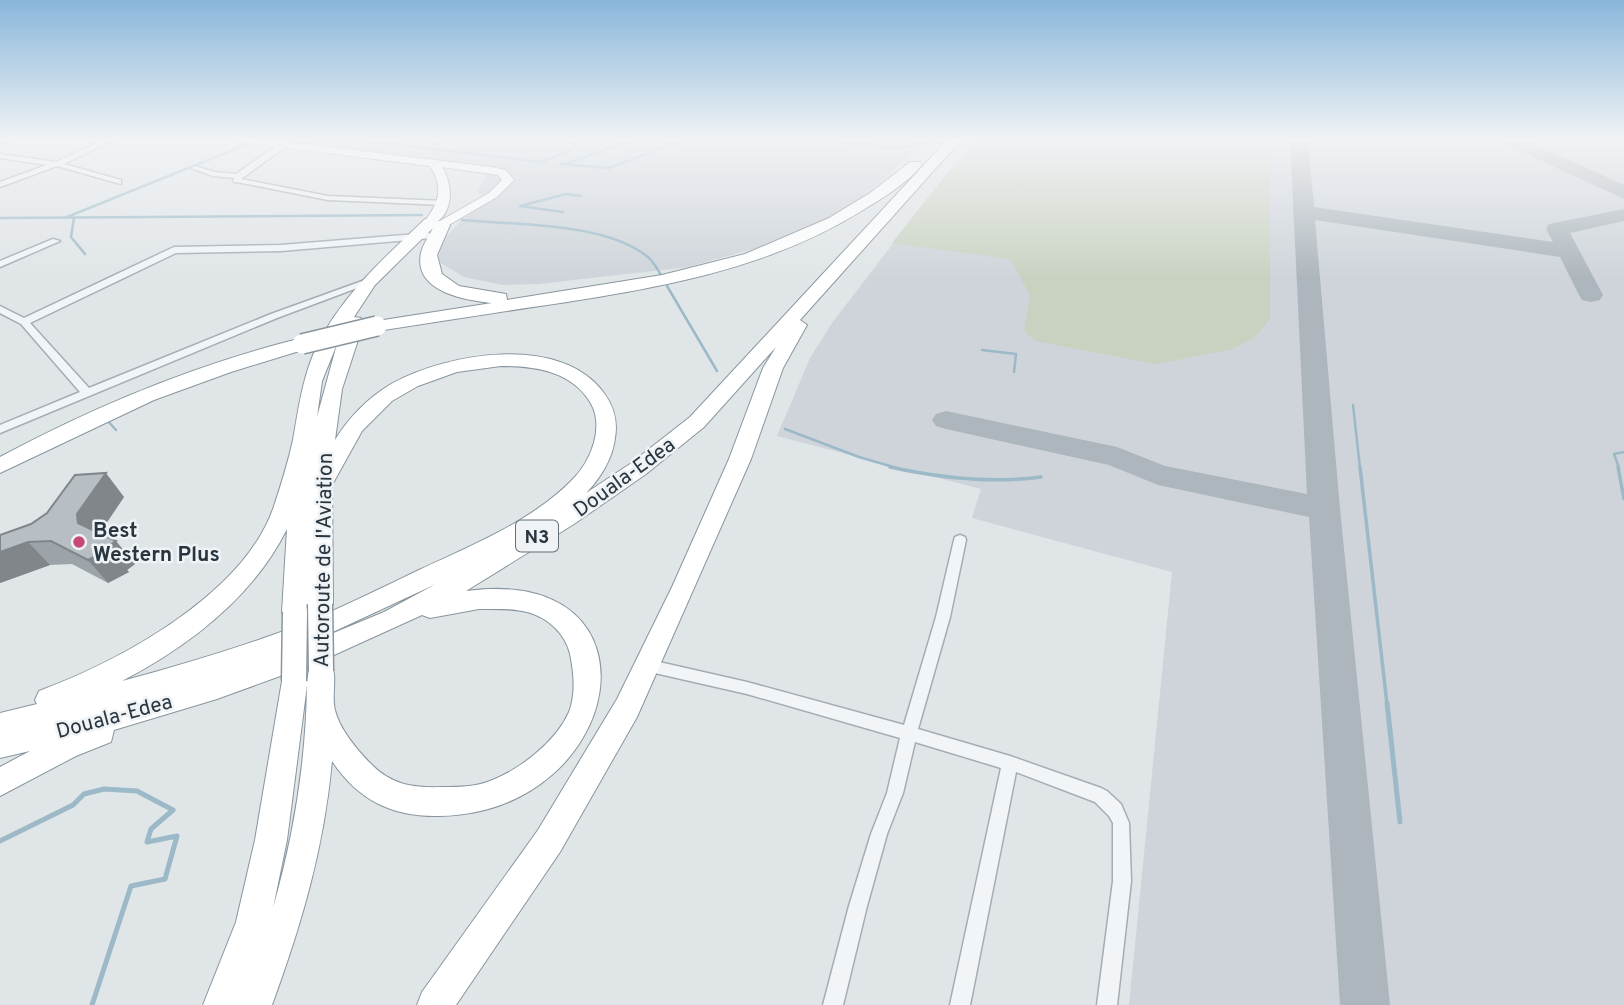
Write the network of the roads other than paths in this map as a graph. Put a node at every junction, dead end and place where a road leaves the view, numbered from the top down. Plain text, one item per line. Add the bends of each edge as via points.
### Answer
1 (267, 186) edge
2 (445, 186) edge
3 (502, 186) edge
4 (887, 186) edge
5 (899, 186) edge
6 (913, 186) edge
7 (444, 203) junction
8 (433, 228) junction
9 (57, 241) dead end
10 (0, 264) edge
11 (368, 282) junction
12 (821, 287) junction
13 (580, 295) junction
14 (0, 309) edge
15 (24, 322) junction
16 (88, 394) junction
17 (0, 429) edge
18 (303, 442) junction
19 (0, 466) edge
20 (320, 487) junction
21 (960, 540) dead end
22 (490, 548) junction
23 (308, 608) junction
24 (394, 619) junction
25 (646, 665) junction
26 (307, 676) junction
27 (217, 687) junction
28 (321, 713) junction
29 (0, 716) edge
30 (0, 726) edge
31 (909, 733) junction
32 (0, 745) edge
33 (1010, 763) junction
34 (0, 782) edge
35 (221, 1005) edge
36 (254, 1005) edge
37 (435, 1005) edge
38 (833, 1005) edge
39 (960, 1005) edge
40 (1107, 1005) edge

1 - 7 street via 328,198
2 - 7 street
3 - 8 street, Autoroute de l'Aviation
4 - 13 highway via 864,205 766,253 693,275
5 - 22 highway, Douala-Edea / N3 via 683,416 562,506
6 - 12 highway, Douala-Edea / N3
7 - 8 street, Autoroute de l'Aviation
8 - 11 highway, Autoroute de l'Aviation
8 - 13 highway via 432,273 455,291 502,298
8 - 15 street via 281,248 174,250
8 - 20 highway, Autoroute de l'Aviation via 382,282 345,342 331,389
9 - 10 street
11 - 16 street
11 - 18 highway, Autoroute de l'Aviation via 344,316 312,381
12 - 24 highway, Douala-Edea / N3 via 676,441 566,519
12 - 25 highway via 774,368 740,459
13 - 19 highway, bridge via 377,326 302,344 144,397
14 - 15 street
15 - 16 street
16 - 17 street
18 - 23 highway, Autoroute de l'Aviation
18 - 29 highway via 282,516 254,565 228,593 141,656 71,693
20 - 22 highway via 352,428 384,398 409,383 469,364 503,360 561,370 584,381 598,395 608,415 603,453 588,477 557,504
20 - 23 highway, Autoroute de l'Aviation
21 - 31 street
22 - 30 highway, Douala-Edea / N3 via 272,647
23 - 26 highway, Autoroute de l'Aviation, bridge
24 - 27 highway, Douala-Edea / N3
24 - 28 highway via 457,602 495,598 528,602 566,619 586,662 588,691 580,720 559,750 527,776 484,797 426,802 391,796 364,777 347,762
25 - 31 street
25 - 37 highway via 549,841
26 - 28 highway, Autoroute de l'Aviation
26 - 35 highway, Autoroute de l'Aviation via 253,922
27 - 32 highway, Douala-Edea / N3
27 - 34 highway via 66,747
28 - 36 highway, Autoroute de l'Aviation via 309,825 289,909
31 - 33 street
31 - 38 street
33 - 39 street
33 - 40 street via 1101,796 1121,823 1122,881

